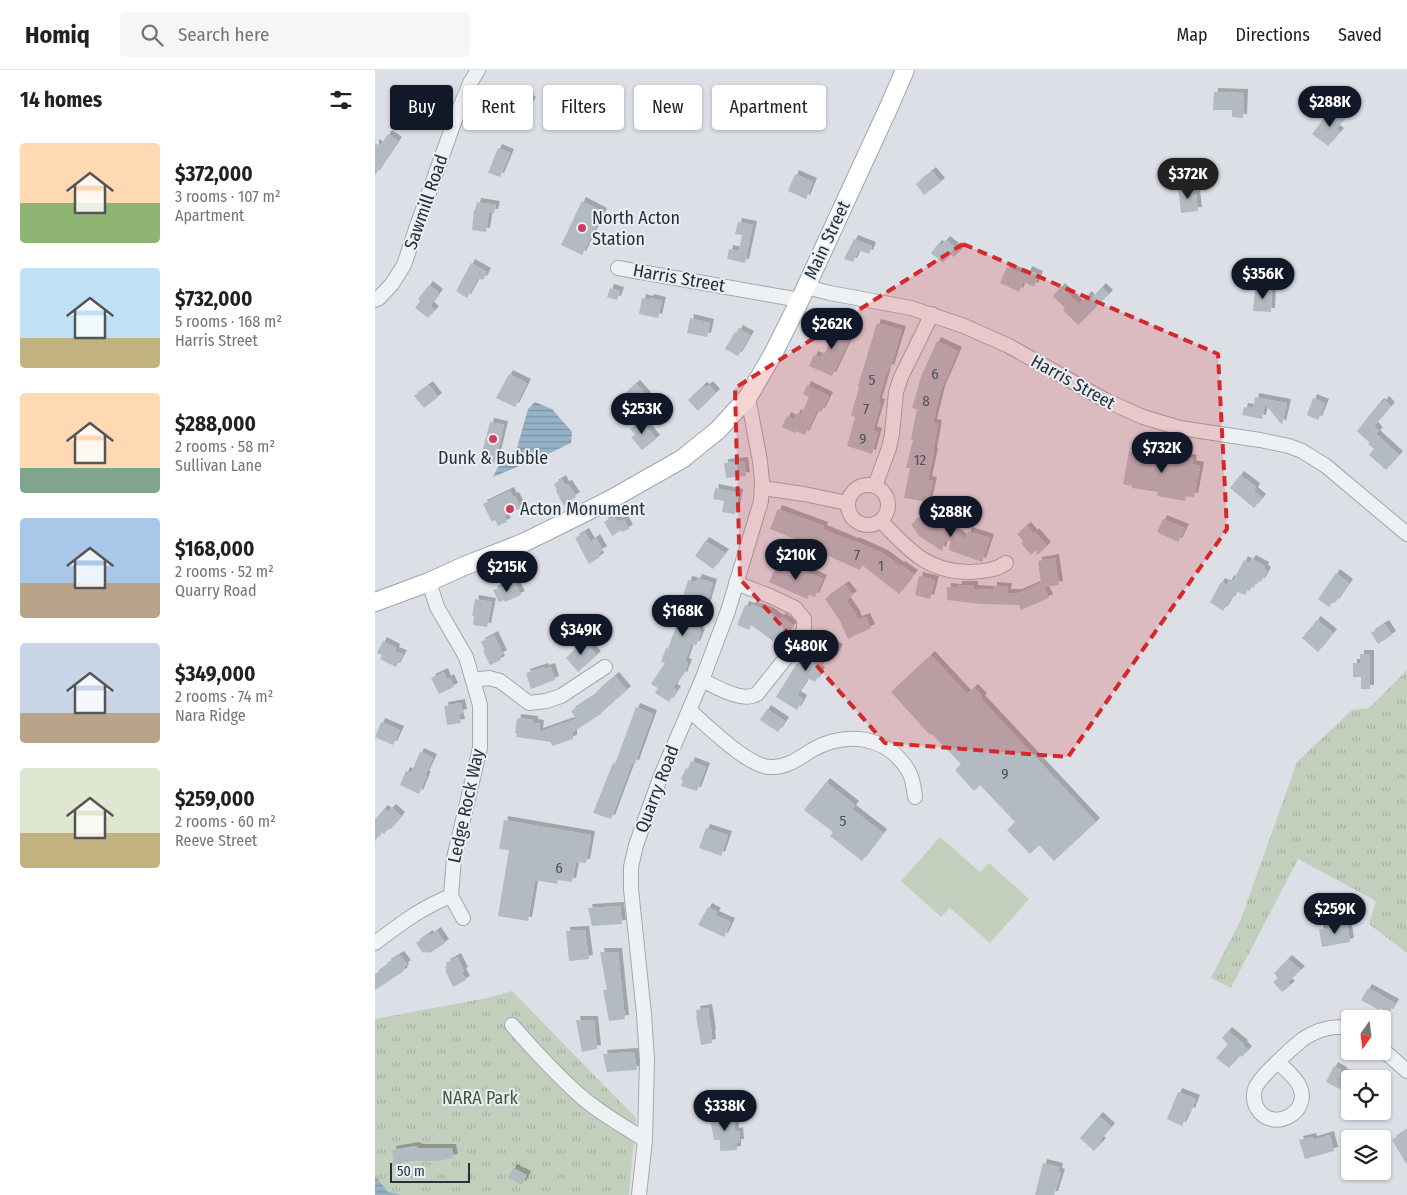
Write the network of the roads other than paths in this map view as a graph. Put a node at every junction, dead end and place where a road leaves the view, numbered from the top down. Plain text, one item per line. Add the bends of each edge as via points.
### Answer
1 (478, 70) edge
2 (905, 70) edge
3 (618, 268) dead end
4 (803, 293) junction
5 (375, 300) edge
6 (932, 314) junction
7 (748, 398) junction
8 (875, 486) junction
9 (762, 488) junction
10 (847, 503) junction
11 (881, 521) junction
12 (1407, 534) edge
13 (1006, 563) dead end
14 (429, 582) junction
15 (736, 583) junction
16 (375, 602) edge
17 (605, 667) dead end
18 (473, 680) junction
19 (702, 680) junction
20 (690, 711) junction
21 (915, 797) dead end
22 (451, 896) junction
23 (463, 918) dead end
24 (375, 943) edge
25 (513, 1025) dead end
26 (1341, 1026) edge
27 (1391, 1057) edge
28 (1278, 1062) dead end
29 (1407, 1071) edge
30 (645, 1140) junction
31 (639, 1195) edge

1 - 5 street, Sawmill Road via 456,117 404,265 392,284
2 - 4 main road, Main Street
3 - 4 street, Harris Street
4 - 6 street, Harris Street via 830,293
4 - 7 main road, Main Street
6 - 8 street via 901,377 889,448
6 - 12 street, Harris Street via 998,341 1105,400 1143,417 1180,428 1261,440 1302,451 1327,466
7 - 9 street, Quarry Road
7 - 14 main road, Main Street via 718,430 667,468 523,543
8 - 10 street via 859,487 849,495
8 - 11 street via 887,500 887,511
9 - 10 street
9 - 15 street, Quarry Road
10 - 11 street via 849,515 858,524 870,526
11 - 13 street via 915,555 938,568 976,572
14 - 16 main road, Main Street
14 - 18 street, Ledge Rock Way via 437,607 466,656
15 - 19 street, Quarry Road
15 - 19 street via 795,608 804,619 801,639 754,696 738,696
17 - 18 street via 561,696 529,703 500,681 489,678
18 - 22 street, Ledge Rock Way via 480,705 480,748 454,858
19 - 20 street, Quarry Road
20 - 21 street via 736,750 755,763 769,767 782,767 831,742 852,738 873,741 893,752 902,762 910,773
20 - 30 street, Quarry Road via 660,778 631,868 647,1060
22 - 23 street
22 - 24 street via 412,915
25 - 30 street via 577,1093
26 - 28 street via 1317,1030 1303,1038
27 - 29 street
30 - 31 street, Quarry Road

